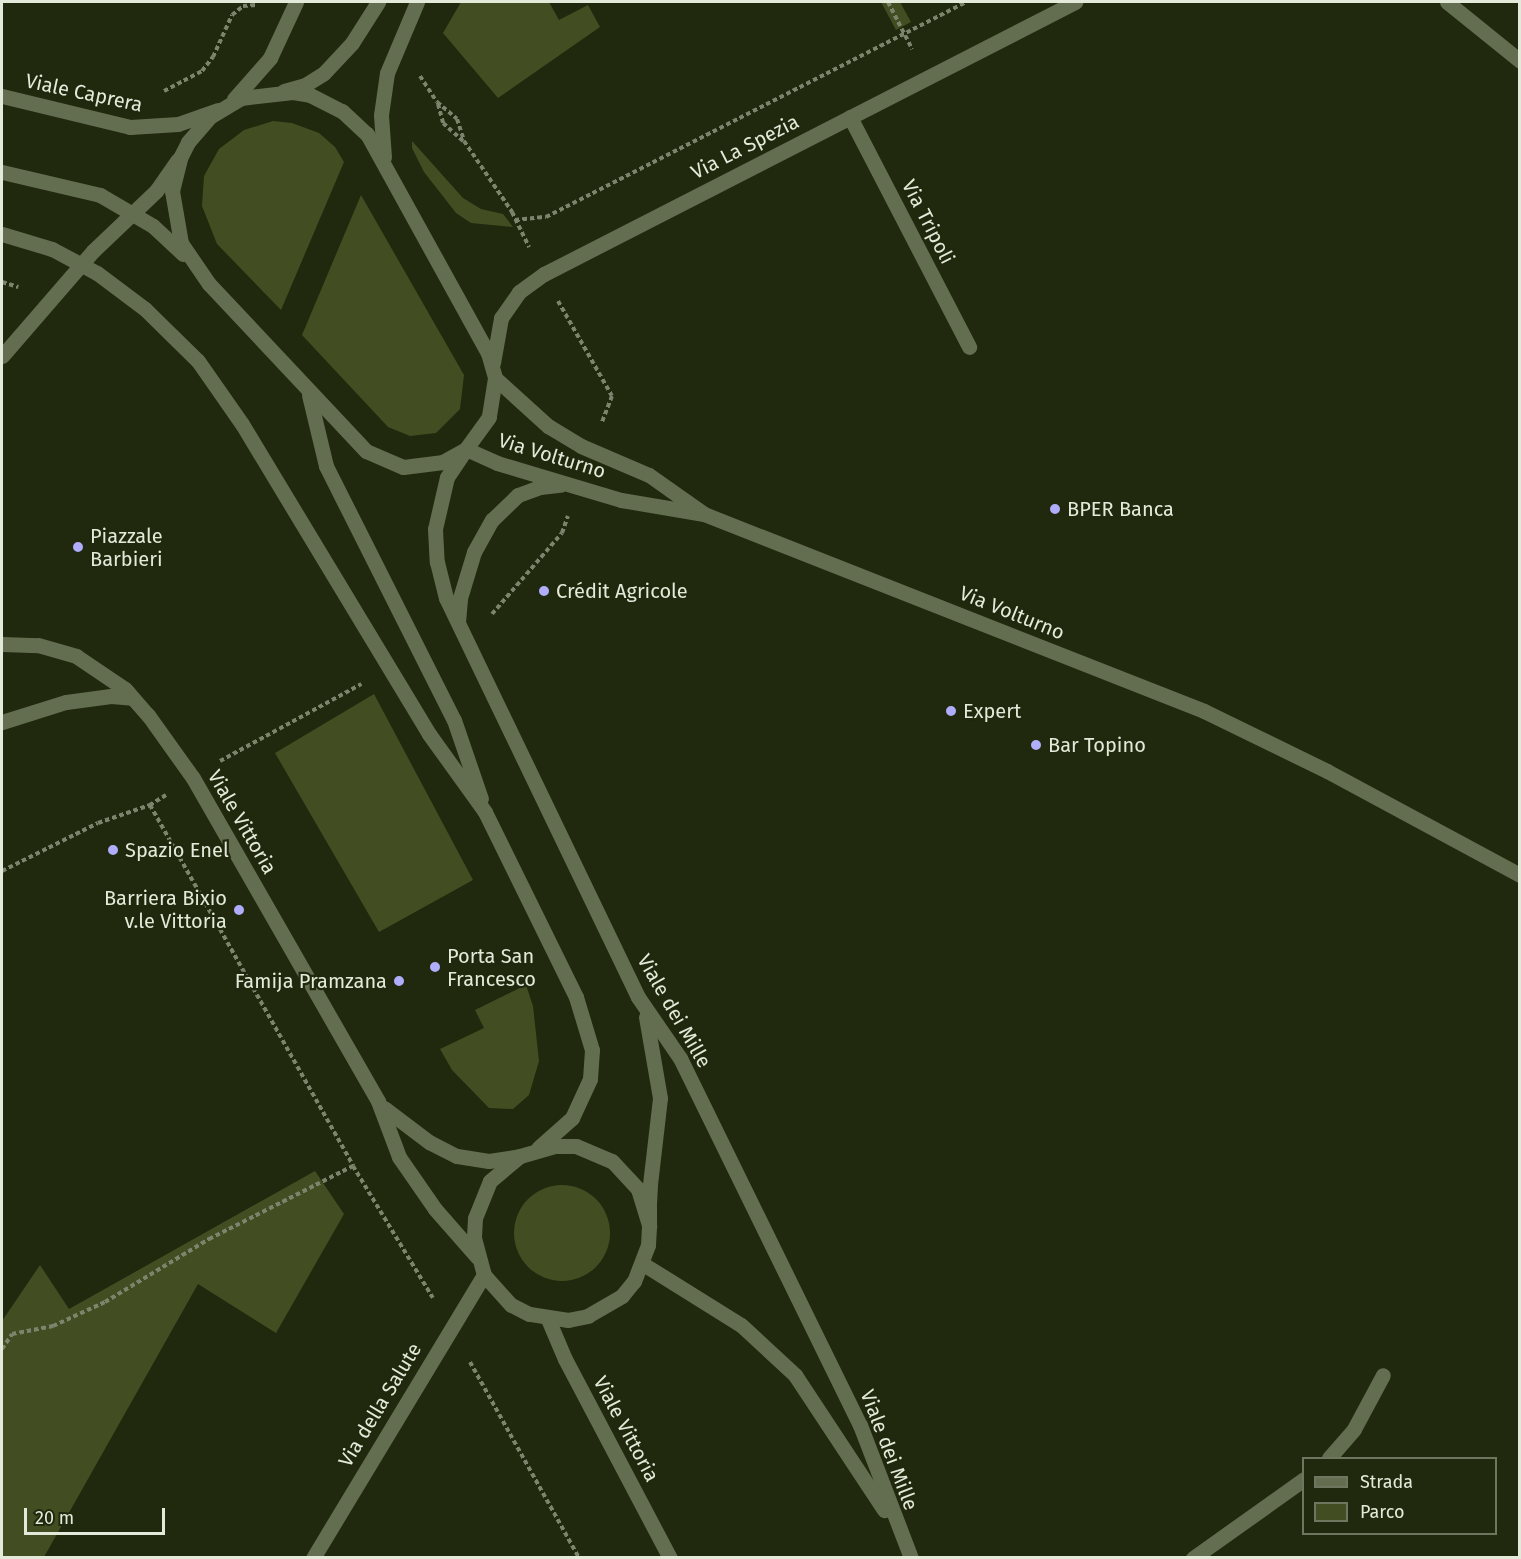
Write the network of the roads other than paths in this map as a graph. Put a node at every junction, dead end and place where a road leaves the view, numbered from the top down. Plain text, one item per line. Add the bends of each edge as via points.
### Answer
1 (296, 2) edge
2 (378, 2) edge
3 (417, 2) edge
4 (1075, 2) edge
5 (1447, 2) edge
6 (1520, 61) edge
7 (276, 92) junction
8 (2, 96) edge
9 (226, 106) junction
10 (850, 117) junction
11 (180, 158) junction
12 (2, 171) edge
13 (391, 177) junction
14 (132, 212) junction
15 (2, 234) edge
16 (82, 264) junction
17 (199, 272) junction
18 (969, 347) dead end
19 (2, 356) edge
20 (294, 376) junction
21 (495, 378) junction
22 (466, 449) junction
23 (579, 485) junction
24 (704, 514) junction
25 (460, 630) junction
26 (2, 644) edge
27 (132, 698) junction
28 (2, 722) edge
29 (491, 824) junction
30 (1520, 875) edge
31 (638, 997) junction
32 (378, 1101) junction
33 (538, 1148) junction
34 (520, 1156) junction
35 (649, 1226) junction
36 (477, 1257) junction
37 (643, 1264) junction
38 (484, 1275) junction
39 (548, 1319) junction
40 (1383, 1375) dead end
41 (1330, 1457) edge
42 (1302, 1480) edge
43 (900, 1535) junction
44 (313, 1557) edge
45 (670, 1557) edge
46 (911, 1557) edge
47 (1193, 1557) edge

1 - 9 main road via 270,58
2 - 7 main road via 352,43 324,73 305,86
3 - 13 main road via 391,58 384,93 381,142
4 - 10 main road, Via La Spezia
5 - 6 main road
7 - 9 main road via 242,98
7 - 13 main road via 310,95 342,111 367,134
8 - 9 main road, Viale Caprera via 99,122 144,128 195,119
9 - 11 main road via 199,128
10 - 18 main road, Via Tripoli
10 - 21 main road, Via La Spezia via 531,283 519,292 501,318 494,347
11 - 14 main road via 156,191
11 - 17 main road via 172,209 180,243
12 - 14 main road via 85,189
13 - 21 main road via 488,353
14 - 16 main road
14 - 17 main road via 170,241
15 - 16 main road via 52,249
16 - 19 main road
16 - 29 main road via 164,326 198,361 242,424 429,734
17 - 20 main road
20 - 22 main road via 357,442 384,461 403,467 430,466
20 - 29 main road via 313,405 322,455 331,477 454,720
21 - 22 main road via 489,417
21 - 24 main road via 548,426 581,446 649,475
22 - 23 main road, Via Volturno via 498,463
22 - 25 main road, Viale dei Mille via 447,477 435,529 440,580
23 - 24 main road, Via Volturno via 621,500
23 - 25 main road via 540,487 518,495 499,511 479,541 464,583 458,607
24 - 30 main road, Via Volturno via 1203,711 1327,771
25 - 31 main road, Viale dei Mille
26 - 27 main road, Viale Vittoria via 38,645 76,656 100,669
27 - 28 main road via 111,696 66,702
27 - 32 main road, Viale Vittoria via 194,778
29 - 33 main road via 576,997 592,1050 590,1078 572,1118
31 - 35 main road via 650,1028 660,1091
31 - 43 main road, Viale dei Mille via 680,1058 860,1425
32 - 34 main road, Viale Vittoria via 419,1135 450,1153 489,1161
32 - 36 main road, Viale Vittoria via 404,1165
33 - 34 main road
33 - 35 main road via 576,1146 612,1161 638,1190
34 - 36 main road via 490,1181 480,1199 474,1218
35 - 37 main road
36 - 38 main road
37 - 39 main road via 622,1296 606,1308 568,1320
37 - 43 main road via 741,1325 795,1376
38 - 39 main road via 511,1305
38 - 44 main road, Via della Salute
39 - 45 main road, Viale Vittoria via 565,1359
40 - 41 main road via 1354,1429
42 - 47 main road
43 - 46 main road, Viale dei Mille

